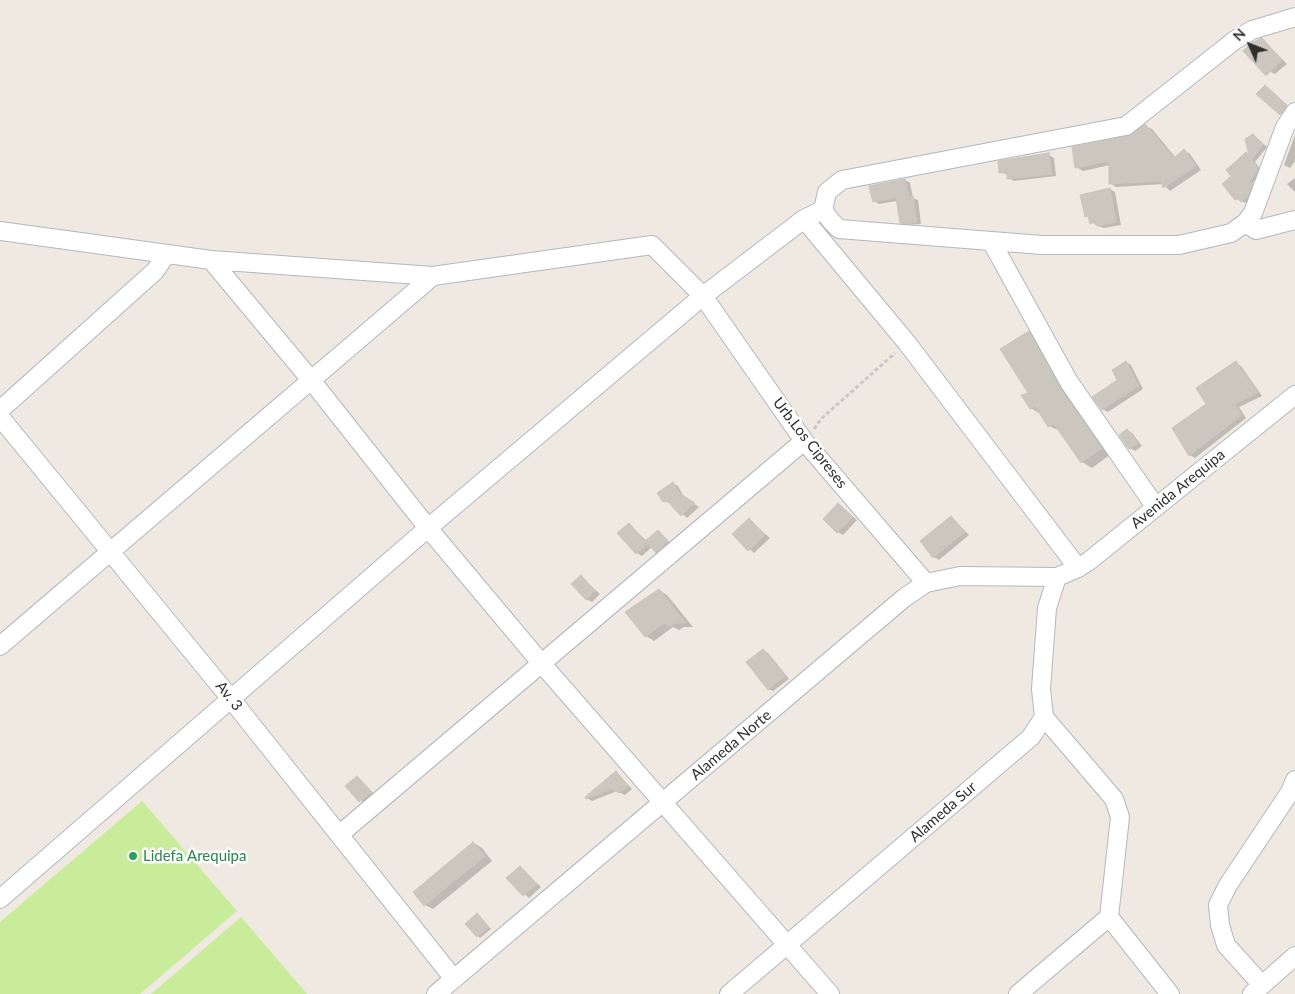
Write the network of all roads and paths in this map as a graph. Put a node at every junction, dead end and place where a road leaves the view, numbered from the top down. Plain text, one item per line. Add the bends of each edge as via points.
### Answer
1 (1295, 17) edge
2 (1295, 112) edge
3 (824, 210) junction
4 (804, 219) junction
5 (1295, 220) edge
6 (1246, 223) junction
7 (0, 230) edge
8 (991, 240) junction
9 (166, 255) junction
10 (211, 260) junction
11 (433, 276) junction
12 (703, 296) junction
13 (907, 343) junction
14 (311, 380) junction
15 (1295, 395) edge
16 (0, 410) edge
17 (0, 417) edge
18 (804, 441) junction
19 (1155, 506) junction
20 (428, 528) junction
21 (110, 551) junction
22 (1078, 568) junction
23 (1057, 577) junction
24 (926, 582) junction
25 (0, 646) edge
26 (542, 664) junction
27 (231, 699) junction
28 (1044, 717) junction
29 (1295, 780) edge
30 (663, 802) junction
31 (340, 834) junction
32 (0, 899) edge
33 (1109, 917) junction
34 (788, 945) junction
35 (1295, 956) edge
36 (454, 979) junction
37 (1257, 989) edge
38 (436, 994) edge
39 (729, 994) edge
40 (830, 994) edge
41 (1018, 994) edge
42 (1170, 994) edge

1 - 3 street via 1252,30 1235,40 1126,126 842,180 828,192
2 - 6 street via 1285,127 1253,213
3 - 4 street
3 - 8 street via 839,229
4 - 12 street
4 - 13 street
5 - 6 street via 1256,230
6 - 8 street via 1231,233 1180,244 1042,245
7 - 9 street
8 - 19 street via 1068,382
9 - 10 street
9 - 16 street via 155,270
10 - 11 street
10 - 14 street
11 - 12 street, Urb.Los Cipreses via 652,245
11 - 14 street
12 - 18 street, Urb.Los Cipreses
12 - 20 street
13 - 18 path via 821,419
13 - 22 street
14 - 20 street
14 - 21 street
15 - 19 street, Avenida Arequipa
17 - 21 street, Av. 3
18 - 24 street, Urb.Los Cipreses
18 - 26 street
19 - 22 street, Avenida Arequipa
20 - 26 street
20 - 27 street
21 - 25 street
21 - 27 street, Av. 3
22 - 23 street, Avenida Arequipa
23 - 24 street, Alameda Norte via 960,576
23 - 28 street via 1047,608 1041,688
24 - 30 street, Alameda Norte
26 - 30 street
26 - 31 street
27 - 31 street, Av. 3
27 - 32 street
28 - 33 street via 1114,800 1120,817
28 - 34 street, Alameda Sur via 1030,737
29 - 37 street via 1218,905 1226,945
30 - 34 street
30 - 36 street, Alameda Norte
31 - 36 street, Av. 3
33 - 41 street
33 - 42 street
34 - 39 street, Alameda Sur
34 - 40 street
35 - 37 street
36 - 38 street, Alameda Norte

